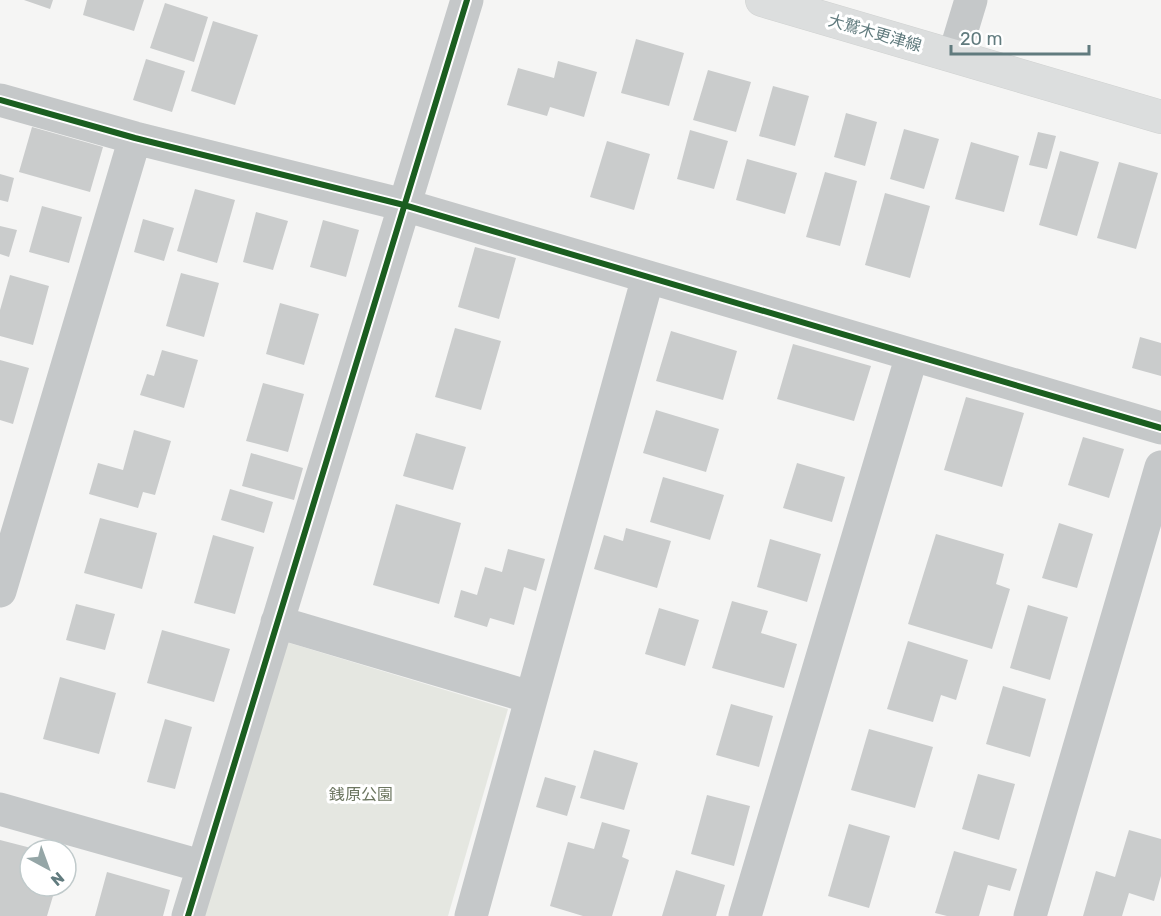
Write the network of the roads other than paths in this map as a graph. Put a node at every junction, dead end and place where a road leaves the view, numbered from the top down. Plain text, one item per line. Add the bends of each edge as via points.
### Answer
1 (467, 0) edge
2 (762, 0) edge
3 (971, 0) edge
4 (954, 56) junction
5 (0, 100) edge
6 (1161, 117) edge
7 (135, 138) junction
8 (404, 205) junction
9 (648, 277) junction
10 (912, 354) junction
11 (1161, 428) edge
12 (1161, 468) edge
13 (0, 591) edge
14 (276, 622) junction
15 (530, 697) junction
16 (0, 808) edge
17 (201, 866) junction
18 (188, 916) edge
19 (471, 916) edge
20 (745, 916) edge
21 (1030, 916) edge

1 - 8 street
2 - 4 main road, 大鷲木更津線
3 - 4 street
4 - 6 main road, 大鷲木更津線
5 - 7 street
7 - 8 street
7 - 13 street
8 - 9 street
8 - 14 street
9 - 10 street
9 - 15 street
10 - 11 street
10 - 20 street
12 - 21 street
14 - 15 street
14 - 17 street
15 - 19 street
16 - 17 street
17 - 18 street

